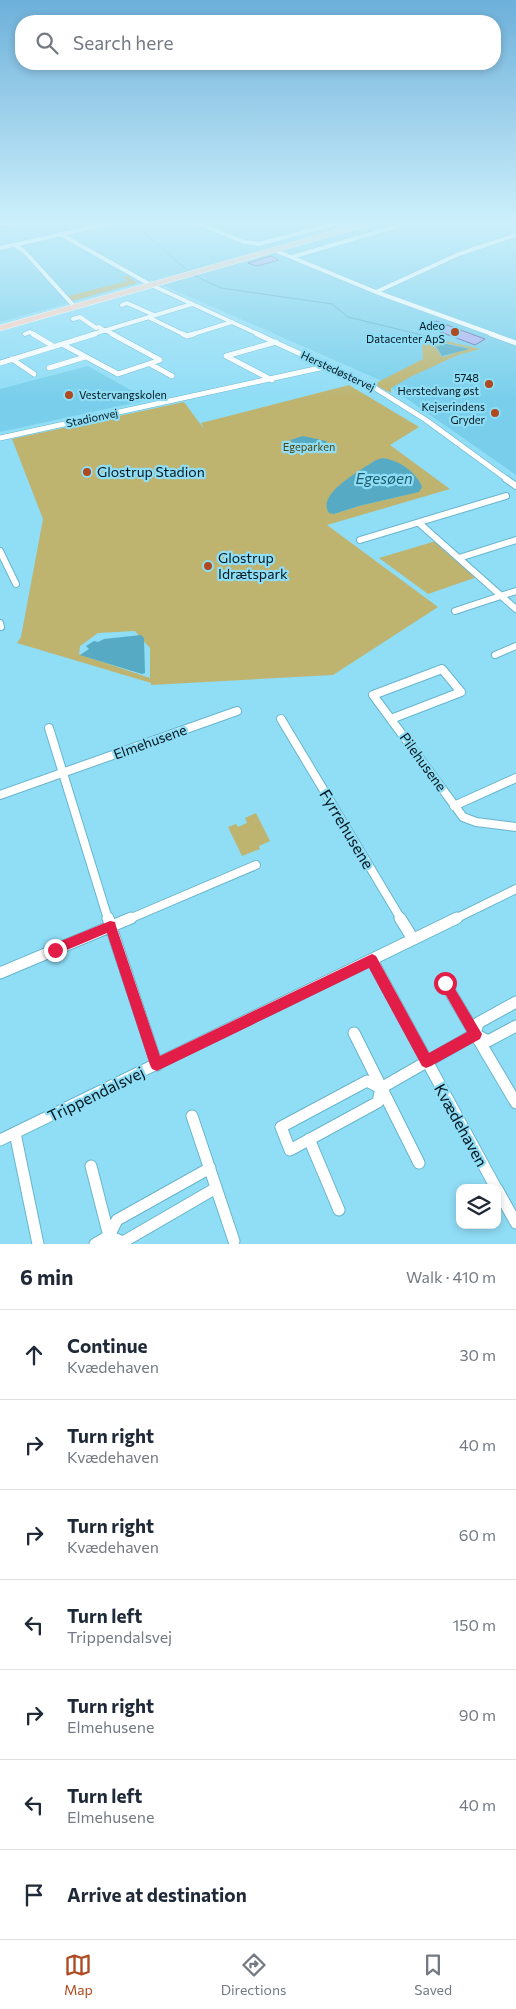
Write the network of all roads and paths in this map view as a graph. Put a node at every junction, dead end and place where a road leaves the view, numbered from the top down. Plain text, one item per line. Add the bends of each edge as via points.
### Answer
1 (52, 282) edge
2 (146, 282) edge
3 (156, 282) edge
4 (352, 282) edge
5 (398, 282) edge
6 (149, 284) junction
7 (376, 292) junction
8 (192, 304) junction
9 (72, 305) junction
10 (122, 305) dead end
11 (154, 315) junction
12 (148, 317) junction
13 (73, 319) dead end
14 (232, 322) junction
15 (0, 327) edge
16 (105, 330) junction
17 (24, 334) dead end
18 (276, 342) junction
19 (516, 343) edge
20 (62, 344) junction
21 (53, 346) junction
22 (85, 357) junction
23 (12, 359) junction
24 (0, 363) edge
25 (150, 364) junction
26 (330, 366) junction
27 (49, 368) dead end
28 (34, 374) dead end
29 (172, 376) dead end
30 (272, 380) junction
31 (0, 438) edge
32 (516, 485) edge
33 (506, 496) dead end
34 (419, 523) junction
35 (360, 540) dead end
36 (516, 540) edge
37 (0, 551) edge
38 (459, 558) junction
39 (16, 584) dead end
40 (516, 591) edge
41 (501, 596) junction
42 (516, 609) edge
43 (455, 611) dead end
44 (516, 646) edge
45 (495, 654) dead end
46 (237, 711) dead end
47 (282, 719) dead end
48 (391, 719) junction
49 (49, 728) dead end
50 (63, 773) junction
51 (516, 778) edge
52 (0, 795) edge
53 (454, 806) junction
54 (516, 827) edge
55 (256, 865) dead end
56 (516, 889) edge
57 (110, 926) junction
58 (412, 939) junction
59 (372, 960) junction
60 (0, 973) edge
61 (445, 983) dead end
62 (516, 1002) edge
63 (516, 1026) edge
64 (354, 1034) dead end
65 (475, 1034) junction
66 (426, 1061) junction
67 (157, 1065) junction
68 (381, 1088) junction
69 (516, 1103) edge
70 (192, 1116) dead end
71 (15, 1133) junction
72 (0, 1140) edge
73 (309, 1140) junction
74 (419, 1163) dead end
75 (91, 1166) dead end
76 (210, 1168) junction
77 (494, 1184) edge
78 (216, 1188) junction
79 (501, 1196) edge
80 (339, 1210) dead end
81 (516, 1223) edge
82 (110, 1240) edge
83 (234, 1241) dead end
84 (38, 1244) edge
85 (95, 1244) edge

1 - 9 street
2 - 6 street, Herstedøstervej
3 - 6 main road
4 - 7 street
5 - 7 street
6 - 8 street, Herstedøstervej
6 - 9 main road
6 - 15 main road
7 - 19 street
8 - 11 street
8 - 14 street, Herstedøstervej
9 - 15 main road
10 - 11 street via 128,303
11 - 12 street
12 - 14 street via 187,336
12 - 16 street
13 - 16 street via 80,317
14 - 18 street, Herstedøstervej
16 - 20 street
16 - 25 street via 160,360
17 - 21 street via 30,332
18 - 26 street, Herstedøstervej
18 - 30 street via 226,356
20 - 21 street
20 - 22 street
21 - 23 street
22 - 25 street via 118,374
22 - 27 street
23 - 24 street
23 - 28 street
25 - 29 street
26 - 30 street, Stadionvej
26 - 32 street, Herstedøstervej via 409,408
30 - 31 street, Stadionvej
33 - 34 street
34 - 35 street
34 - 38 street
36 - 38 street
37 - 39 street
38 - 41 street
40 - 41 street
41 - 42 street
41 - 43 street
44 - 45 street
46 - 50 street, Elmehusene
47 - 58 street, Fyrrehusene
48 - 48 street, Pilehusene via 433,703 461,692 442,669 374,695
48 - 53 street, Pilehusene
49 - 50 street
50 - 52 street, Elmehusene
50 - 57 street
51 - 53 street, Pilehusene
53 - 54 street, Pilehusene via 469,820
55 - 57 street
56 - 58 street, Trippendalsvej
57 - 60 street
57 - 67 street
58 - 59 street, Trippendalsvej
59 - 66 street, Kvædehaven
59 - 67 street, Trippendalsvej
61 - 65 street
62 - 65 street via 478,1023
63 - 65 street via 488,1041
64 - 68 street
65 - 66 street
65 - 69 street
66 - 68 street
66 - 77 street, Kvædehaven
67 - 71 street, Trippendalsvej
68 - 73 street via 378,1102
68 - 73 street via 367,1081 281,1127 290,1150
68 - 74 street
70 - 76 street
71 - 72 street, Trippendalsvej
71 - 84 street
73 - 80 street
75 - 82 street
76 - 78 street
76 - 82 street via 117,1220
78 - 82 street via 122,1242
78 - 83 street
79 - 81 street, Kvædehaven
82 - 85 street

